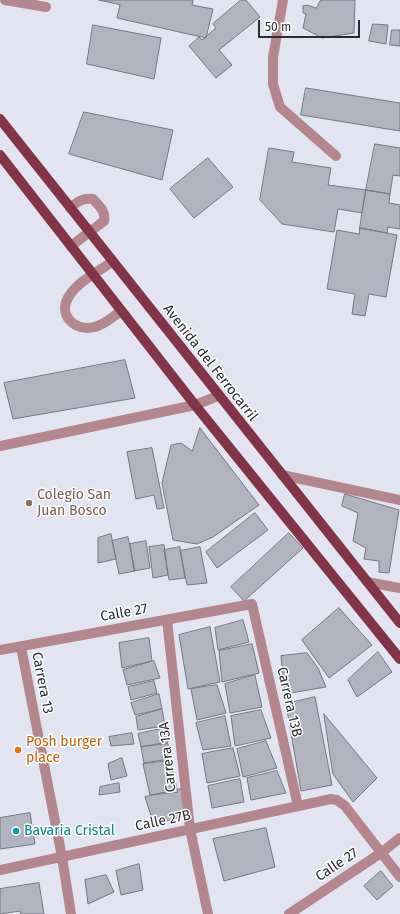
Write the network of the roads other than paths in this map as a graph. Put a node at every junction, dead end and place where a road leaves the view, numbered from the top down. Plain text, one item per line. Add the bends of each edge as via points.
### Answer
1 (5, 0) edge
2 (283, 0) edge
3 (46, 6) dead end
4 (0, 119) edge
5 (0, 155) edge
6 (336, 156) dead end
7 (70, 208) junction
8 (89, 232) junction
9 (71, 246) junction
10 (112, 262) junction
11 (93, 275) junction
12 (121, 311) junction
13 (218, 396) junction
14 (195, 405) junction
15 (0, 446) edge
16 (282, 475) junction
17 (400, 500) edge
18 (367, 582) junction
19 (400, 588) edge
20 (252, 604) joint
21 (167, 620) junction
22 (400, 623) edge
23 (21, 647) junction
24 (0, 650) edge
25 (400, 659) edge
26 (298, 806) junction
27 (190, 829) junction
28 (400, 838) edge
29 (381, 853) junction
30 (62, 857) junction
31 (0, 870) edge
32 (400, 877) edge
33 (71, 914) edge
34 (208, 914) edge
35 (289, 914) edge

1 - 3 street
2 - 6 street via 273,57 273,84 280,107
4 - 7 main road, Avenida del Ferrocarril
5 - 9 main road
7 - 8 main road, Avenida del Ferrocarril
7 - 8 street via 78,201 93,199 103,210 104,221
8 - 9 street
8 - 10 main road, Avenida del Ferrocarril
9 - 11 main road
10 - 11 street
10 - 13 main road, Avenida del Ferrocarril
11 - 12 main road
11 - 12 street via 76,286 68,298 65,309 67,317 73,324 82,328 93,328 104,324
12 - 14 main road
13 - 14 street
13 - 16 main road, Avenida del Ferrocarril
14 - 15 street
14 - 25 main road
16 - 17 street
16 - 18 main road, Avenida del Ferrocarril
18 - 19 street
18 - 22 main road, Avenida del Ferrocarril
20 - 21 street, Calle 27
20 - 26 street, Carrera 13B
21 - 23 street, Calle 27
21 - 27 street, Carrera 13A
23 - 24 street, Calle 27
23 - 30 street, Carrera 13
26 - 27 street, Calle 27B
26 - 29 street, Calle 27B via 337,800 345,806
27 - 30 street, Calle 27B
27 - 34 street, Carrera 13A
28 - 29 street, Calle 27
29 - 32 street
29 - 35 street, Calle 27
30 - 31 street, Calle 27B
30 - 33 street, Carrera 13

